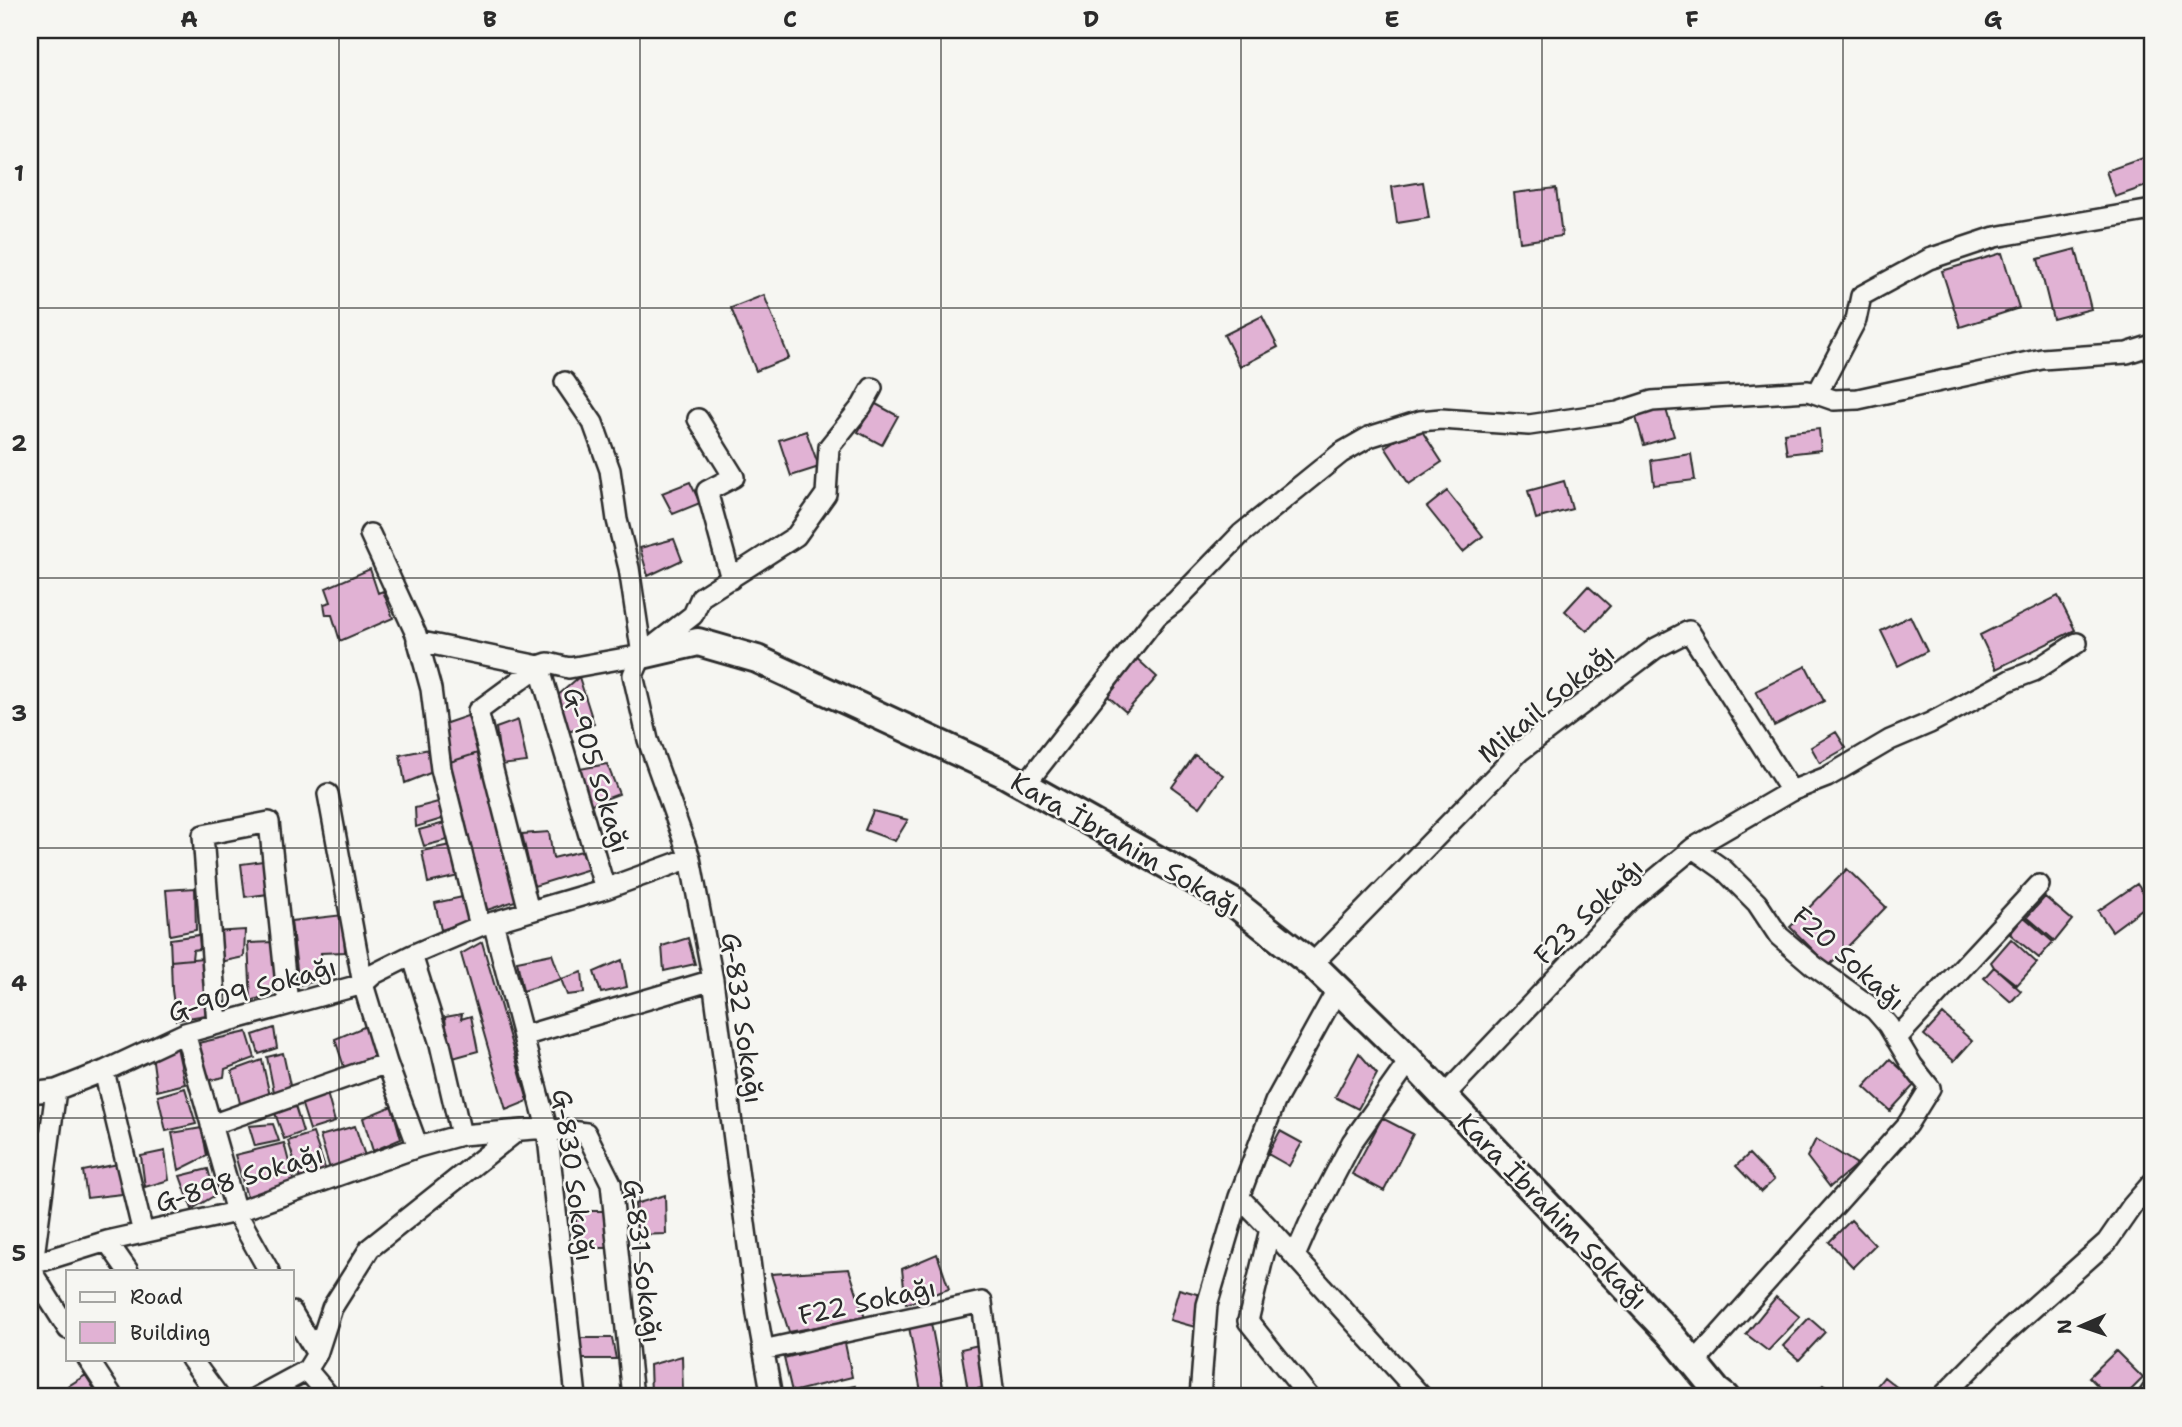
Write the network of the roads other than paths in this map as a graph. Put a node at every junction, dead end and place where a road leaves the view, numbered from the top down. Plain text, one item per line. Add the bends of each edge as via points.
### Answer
1 (2152, 210) edge
2 (2152, 345) edge
3 (565, 382) dead end
4 (872, 388) dead end
5 (1817, 394) junction
6 (698, 419) dead end
7 (370, 534) dead end
8 (732, 579) junction
9 (417, 641) junction
10 (2077, 643) dead end
11 (642, 655) junction
12 (539, 666) junction
13 (1025, 785) junction
14 (1791, 791) junction
15 (328, 794) dead end
16 (1693, 848) junction
17 (690, 858) junction
18 (2039, 885) dead end
19 (605, 889) junction
20 (529, 911) junction
21 (486, 924) junction
22 (412, 955) junction
23 (1312, 964) junction
24 (713, 980) junction
25 (363, 984) junction
26 (1338, 988) junction
27 (289, 1004) junction
28 (217, 1024) junction
29 (185, 1033) junction
30 (523, 1037) junction
31 (1896, 1039) junction
32 (1410, 1060) junction
33 (387, 1063) junction
34 (104, 1071) junction
35 (56, 1090) junction
36 (30, 1093) edge
37 (1444, 1096) junction
38 (211, 1125) junction
39 (547, 1128) junction
40 (517, 1131) junction
41 (461, 1135) junction
42 (418, 1147) junction
43 (2152, 1183) edge
44 (1239, 1197) junction
45 (236, 1212) junction
46 (1270, 1229) junction
47 (143, 1233) junction
48 (107, 1241) junction
49 (1295, 1256) junction
50 (127, 1270) edge
51 (268, 1270) edge
52 (33, 1273) edge
53 (294, 1317) edge
54 (66, 1325) edge
55 (763, 1350) junction
56 (89, 1360) edge
57 (192, 1360) edge
58 (312, 1362) junction
59 (1694, 1363) junction
60 (2152, 1391) edge
61 (991, 1396) edge
62 (113, 1397) edge
63 (219, 1397) edge
64 (257, 1397) edge
65 (330, 1397) edge
66 (576, 1397) edge
67 (633, 1397) edge
68 (772, 1397) edge
69 (1200, 1397) edge
70 (1309, 1397) edge
71 (1422, 1397) edge
72 (1725, 1397) edge
73 (1942, 1397) edge
74 (2148, 1397) edge

1 - 5 street via 1994,237 1929,259 1861,296 1856,320
2 - 5 street via 2127,353 2042,359 1857,399 1834,400
3 - 11 street via 593,423 610,470
4 - 8 street via 829,447 827,494 796,536
5 - 13 street via 1652,401 1618,412 1529,425 1420,421 1369,437 1341,453 1241,534 1157,616
6 - 8 street via 734,477 707,491
7 - 9 street, G-830 Sokağı
8 - 11 street via 701,597 693,615
9 - 12 street
9 - 21 street, G-830 Sokağı via 431,689 441,769
10 - 14 street via 2034,671 1890,740 1828,777
11 - 12 street via 569,668 548,663
11 - 13 street, Kara İbrahim Sokağı via 698,642 757,659
11 - 17 street, G-832 Sokağı via 633,675 639,709
12 - 19 street, G-905 Sokağı
12 - 20 street via 478,711
13 - 23 street, Kara İbrahim Sokağı via 1233,902
14 - 16 street, F23 Sokağı
14 - 23 street, Mikail Sokağı via 1689,631 1656,648 1519,752
15 - 25 street
16 - 31 street, F20 Sokağı via 1724,870 1757,904 1779,936 1875,1010
16 - 37 street, F23 Sokağı via 1630,900
17 - 19 street, G-909 Sokağı
17 - 24 street, G-832 Sokağı
18 - 31 street
19 - 20 street, G-909 Sokağı
20 - 21 street, G-909 Sokağı
21 - 22 street, G-909 Sokağı
21 - 30 street, G-830 Sokağı
22 - 25 street, G-909 Sokağı
22 - 41 street via 440,1044
23 - 26 street, Kara İbrahim Sokağı
24 - 30 street
24 - 55 street, G-832 Sokağı
25 - 27 street, G-909 Sokağı
25 - 33 street
26 - 32 street, Kara İbrahim Sokağı
26 - 44 street via 1275,1102
27 - 28 street, G-909 Sokağı
27 - 28 street via 269,822 203,835
28 - 29 street, G-909 Sokağı
29 - 34 street, G-909 Sokağı
29 - 38 street
30 - 39 street, G-830 Sokağı
31 - 59 street, F20 Sokağı via 1930,1088 1907,1125
32 - 37 street, Kara İbrahim Sokağı
32 - 49 street via 1352,1142
33 - 38 street
33 - 42 street
34 - 35 street, G-909 Sokağı
34 - 47 street
35 - 36 street, G-909 Sokağı
35 - 52 street
37 - 59 street, Kara İbrahim Sokağı
38 - 45 street
39 - 40 street, G-898 Sokağı
39 - 66 street, G-830 Sokağı
39 - 67 street, G-831 Sokağı via 586,1133 611,1183
40 - 41 street, G-898 Sokağı
40 - 58 street via 370,1248 332,1308
41 - 42 street, G-898 Sokağı
42 - 45 street, G-898 Sokağı
43 - 73 street via 2108,1242 2005,1333
44 - 46 street
44 - 69 street via 1207,1305
45 - 47 street, G-898 Sokağı
45 - 51 street
46 - 49 street
46 - 70 street via 1248,1321
47 - 48 street, G-898 Sokağı
48 - 50 street
48 - 52 street, G-898 Sokağı
49 - 71 street
52 - 54 street
53 - 58 street
55 - 61 street, F22 Sokağı via 982,1302
55 - 68 street, G-832 Sokağı
56 - 62 street
57 - 63 street
58 - 64 street
58 - 65 street
59 - 72 street, Kara İbrahim Sokağı
60 - 74 street

